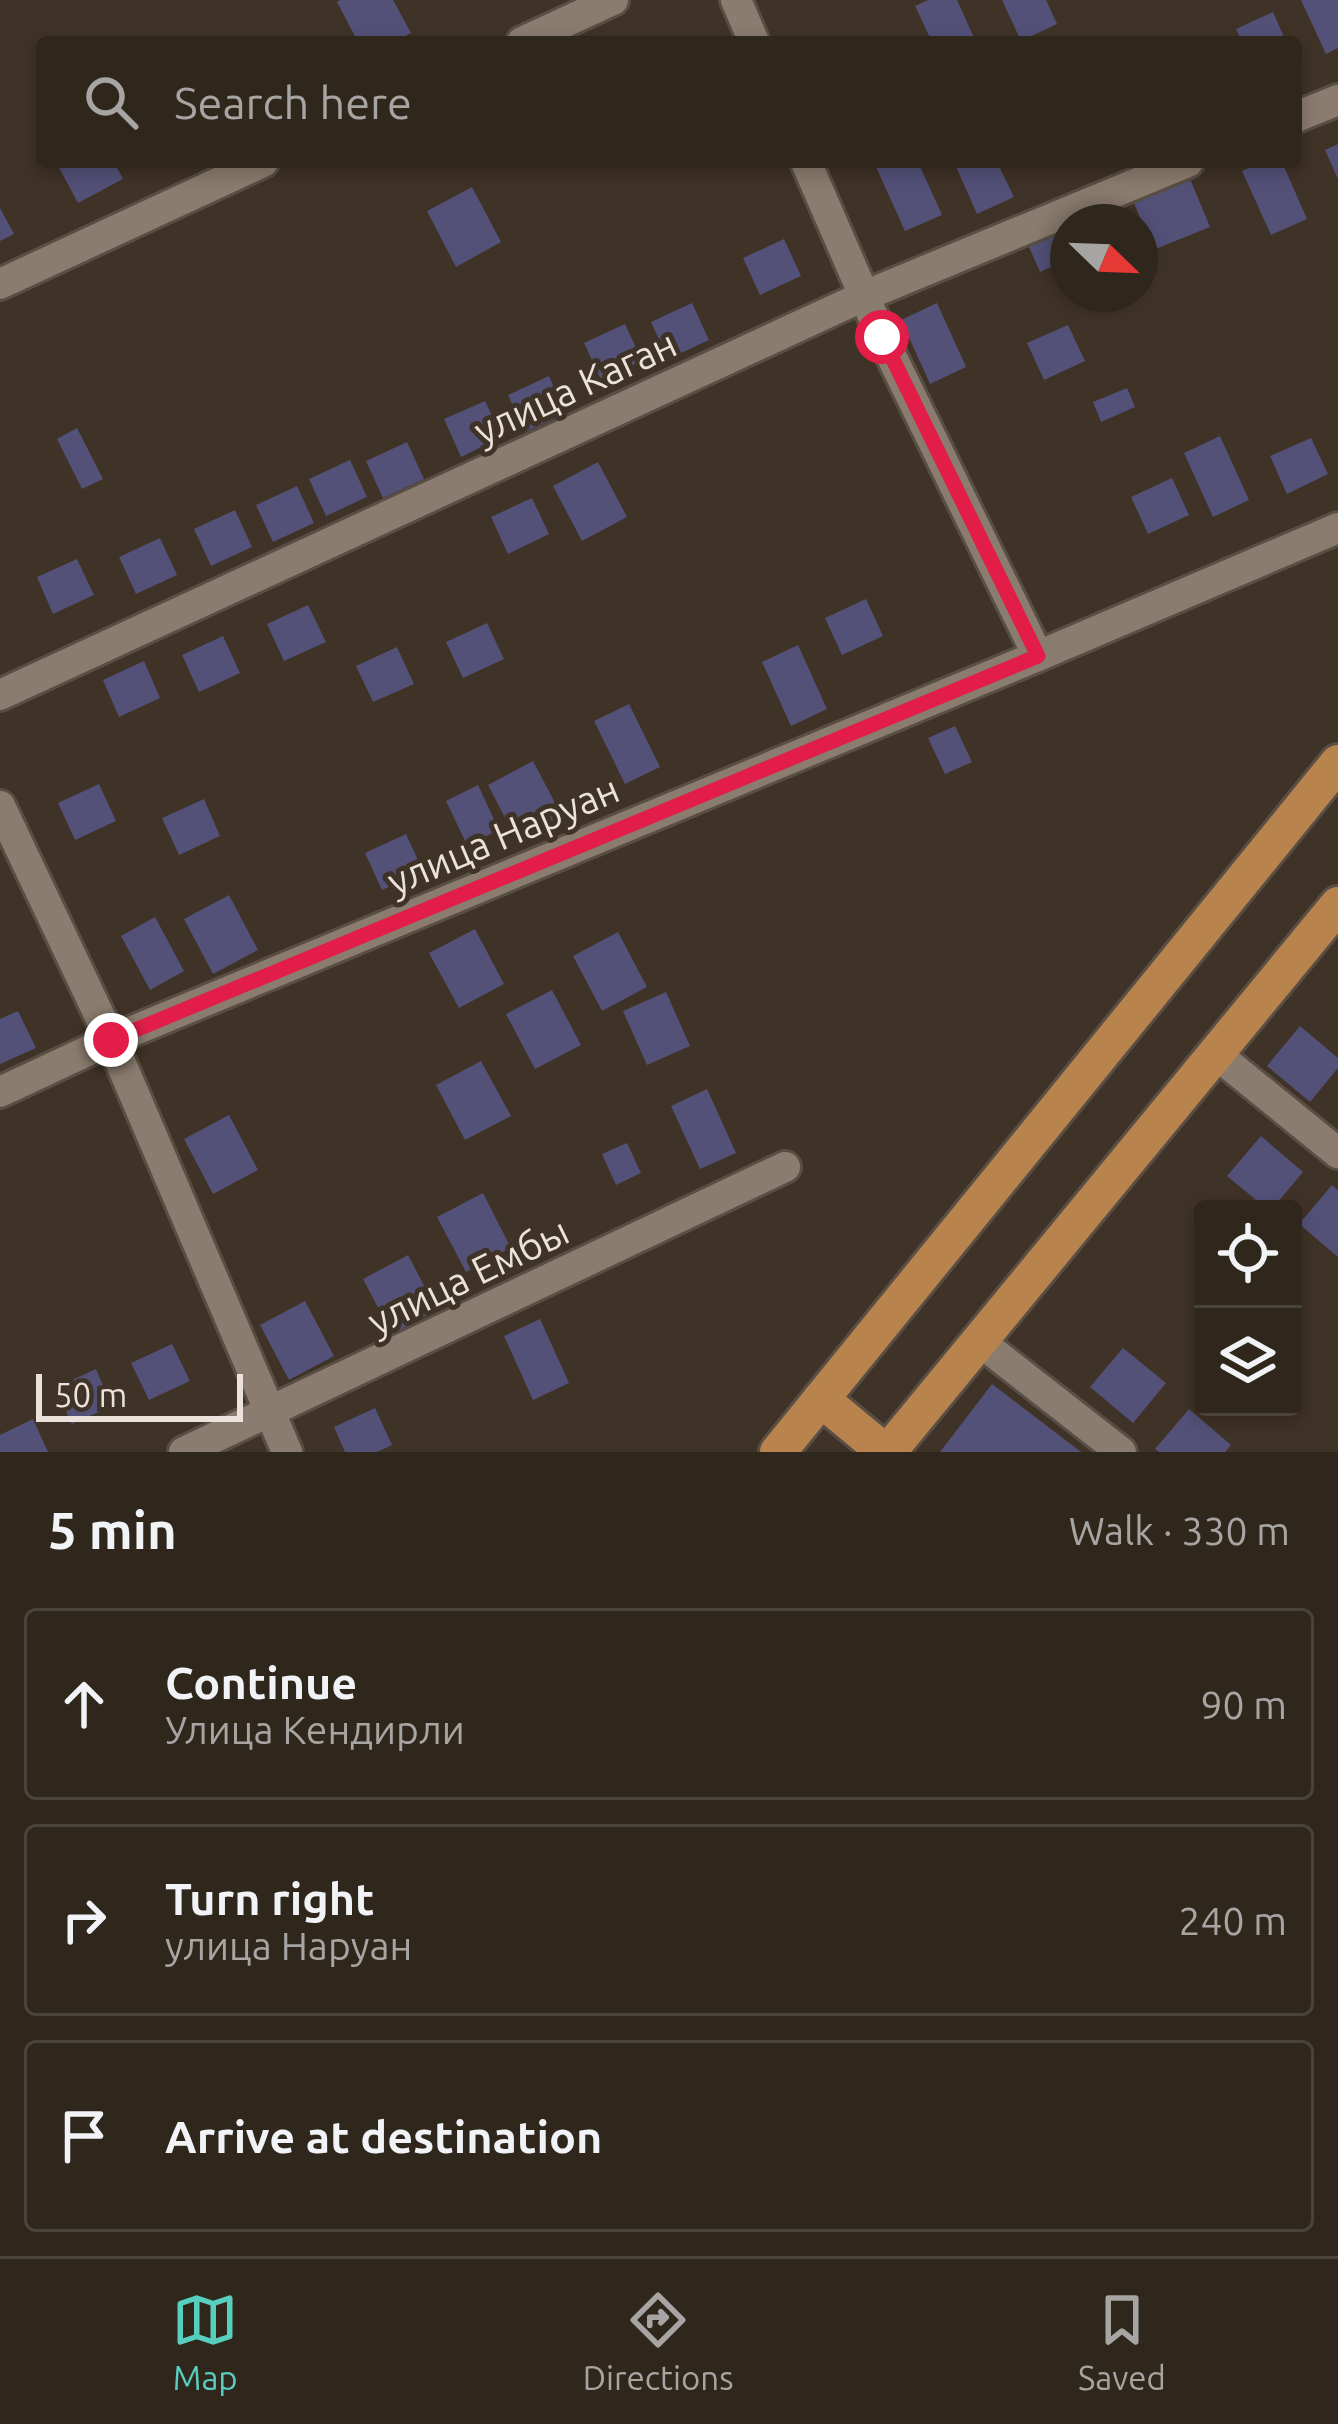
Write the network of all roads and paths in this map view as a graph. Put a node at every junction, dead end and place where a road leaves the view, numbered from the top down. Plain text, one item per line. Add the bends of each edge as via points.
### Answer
1 (613, 0) edge
2 (736, 0) edge
3 (535, 36) edge
4 (751, 36) edge
5 (1338, 100) edge
6 (1302, 115) edge
7 (250, 168) edge
8 (809, 168) edge
9 (1173, 168) edge
10 (0, 284) edge
11 (864, 296) junction
12 (1338, 528) edge
13 (1038, 656) junction
14 (0, 695) edge
15 (1338, 763) edge
16 (0, 806) edge
17 (1338, 905) edge
18 (111, 1040) junction
19 (1216, 1054) junction
20 (0, 1092) edge
21 (1338, 1153) edge
22 (785, 1167) dead end
23 (979, 1341) junction
24 (821, 1399) junction
25 (270, 1414) junction
26 (184, 1452) edge
27 (287, 1452) edge
28 (778, 1452) edge
29 (887, 1452) edge
30 (1121, 1452) edge

1 - 3 street
2 - 4 street
5 - 6 street
7 - 10 street
8 - 11 street
9 - 11 street, улица Каган
11 - 13 street
11 - 14 street, улица Каган
12 - 13 street, улица Наруан
13 - 18 street, улица Наруан
15 - 24 main road
16 - 18 street
17 - 19 main road
18 - 20 street, улица Наруан
18 - 25 street
19 - 21 street
19 - 23 main road
22 - 25 street, улица Ембы
23 - 29 main road
23 - 30 street
24 - 28 main road
24 - 29 main road
25 - 26 street, улица Ембы
25 - 27 street

